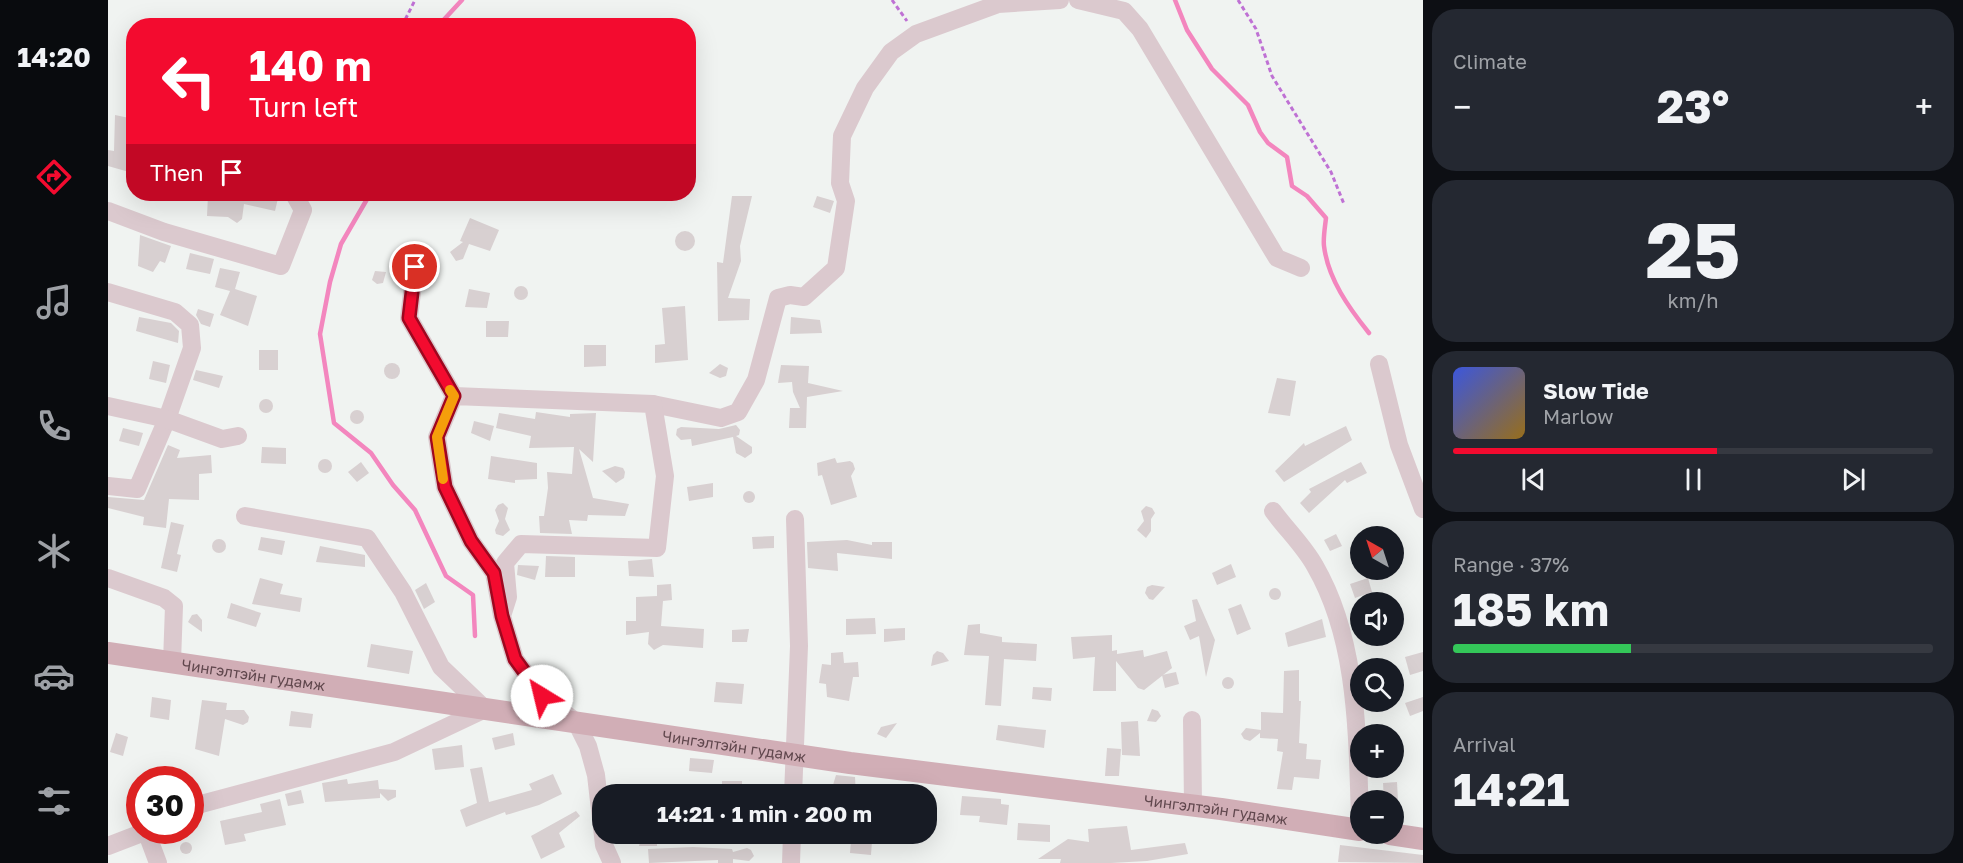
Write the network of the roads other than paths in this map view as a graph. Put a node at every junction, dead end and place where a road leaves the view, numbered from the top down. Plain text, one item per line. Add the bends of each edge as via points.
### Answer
1 (1060, 0) edge
2 (1078, 0) edge
3 (298, 201) edge
4 (108, 211) edge
5 (415, 267) dead end
6 (1301, 268) dead end
7 (108, 292) edge
8 (1379, 364) dead end
9 (454, 396) junction
10 (653, 404) junction
11 (108, 406) edge
12 (167, 419) junction
13 (238, 436) dead end
14 (108, 486) edge
15 (1423, 509) edge
16 (1273, 511) dead end
17 (245, 516) dead end
18 (795, 519) dead end
19 (108, 578) edge
20 (502, 616) junction
21 (108, 653) edge
22 (172, 662) junction
23 (485, 709) junction
24 (1192, 720) dead end
25 (576, 722) junction
26 (794, 753) junction
27 (793, 784) edge
28 (1359, 790) edge
29 (204, 803) edge
30 (1193, 806) junction
31 (1350, 829) edge
32 (1404, 836) edge
33 (126, 839) edge
34 (1423, 839) edge
35 (151, 844) edge
36 (792, 844) edge
37 (108, 846) edge
38 (158, 863) edge
39 (612, 863) edge
40 (791, 863) edge

1 - 10 street via 998,4 916,34 891,52 865,88 842,136 840,183 846,201 836,268 804,297 778,298 756,380 738,412 721,418
2 - 6 street via 1124,11 1140,29 1277,258
3 - 4 street via 303,210 281,266 164,232
5 - 9 street via 409,318
7 - 12 street via 175,312 190,325 192,348
8 - 15 street via 1399,445
9 - 10 street
9 - 20 street via 437,437 445,487 471,541 494,573
10 - 20 street via 665,476 657,548 521,544 505,563 508,597
11 - 12 street
12 - 13 street via 222,439
12 - 14 street via 137,489
16 - 28 street via 1315,565 1340,623 1356,723
17 - 23 street via 367,538 403,592 441,667
18 - 26 street via 798,646
19 - 22 street via 164,598 174,606
20 - 25 street via 515,659 542,696
21 - 22 main road, Чингэлтэйн гудамж
22 - 23 main road, Чингэлтэйн гудамж
23 - 25 main road, Чингэлтэйн гудамж
23 - 29 street via 394,752
24 - 30 street
25 - 26 main road, Чингэлтэйн гудамж
25 - 39 street via 596,775 604,845
26 - 27 street
26 - 30 main road, Чингэлтэйн гудамж
30 - 31 main road, Чингэлтэйн гудамж
32 - 34 main road
33 - 37 street
35 - 38 street
36 - 40 street

